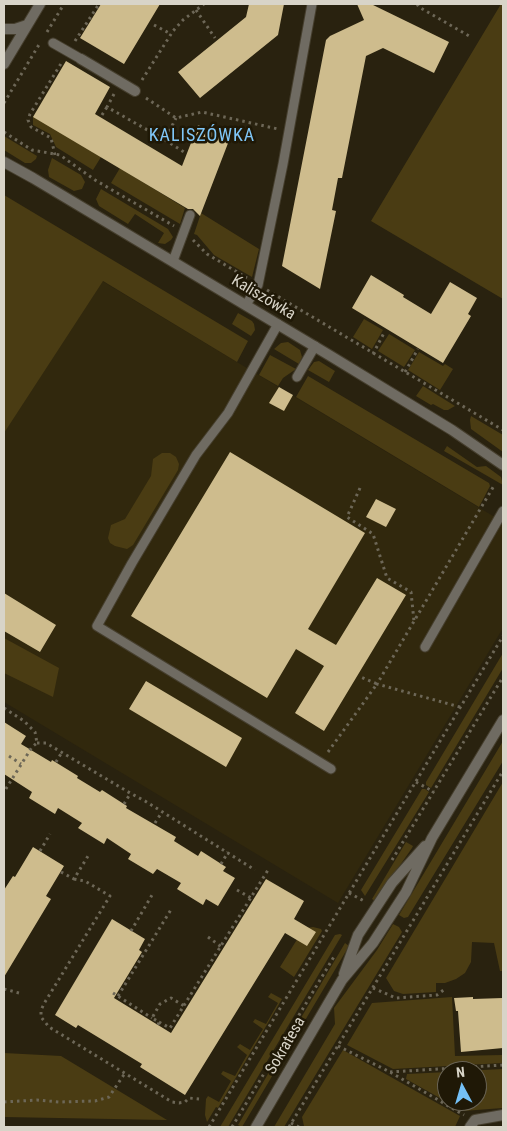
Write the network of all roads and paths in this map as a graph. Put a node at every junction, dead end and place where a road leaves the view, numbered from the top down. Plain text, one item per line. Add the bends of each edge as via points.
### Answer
1 (40, 4) edge
2 (64, 4) edge
3 (99, 4) edge
4 (204, 4) edge
5 (312, 4) edge
6 (417, 4) edge
7 (196, 10) junction
8 (27, 25) junction
9 (154, 25) dead end
10 (4, 29) edge
11 (171, 34) junction
12 (471, 37) dead end
13 (215, 38) dead end
14 (53, 43) dead end
15 (69, 52) junction
16 (81, 59) joint
17 (4, 64) edge
18 (120, 82) junction
19 (135, 91) junction
20 (4, 103) edge
21 (107, 107) junction
22 (102, 115) dead end
23 (176, 118) junction
24 (289, 132) junction
25 (165, 140) junction
26 (184, 152) dead end
27 (55, 155) dead end
28 (4, 162) edge
29 (190, 215) dead end
30 (173, 262) junction
31 (246, 305) junction
32 (278, 324) junction
33 (385, 331) dead end
34 (315, 346) junction
35 (418, 349) dead end
36 (373, 354) dead end
37 (405, 372) dead end
38 (297, 377) dead end
39 (503, 465) edge
40 (360, 488) dead end
41 (503, 511) edge
42 (414, 622) dead end
43 (503, 636) edge
44 (425, 647) dead end
45 (361, 676) dead end
46 (4, 708) edge
47 (503, 720) edge
48 (37, 743) junction
49 (62, 752) junction
50 (9, 756) dead end
51 (56, 762) dead end
52 (320, 763) junction
53 (21, 764) junction
54 (330, 769) dead end
55 (503, 771) edge
56 (416, 782) junction
57 (4, 792) edge
58 (434, 792) dead end
59 (130, 793) junction
60 (124, 804) dead end
61 (162, 812) junction
62 (154, 823) dead end
63 (50, 834) dead end
64 (432, 838) junction
65 (40, 851) dead end
66 (228, 852) junction
67 (88, 856) dead end
68 (221, 864) dead end
69 (254, 870) dead end
70 (268, 870) dead end
71 (62, 872) dead end
72 (74, 879) junction
73 (237, 890) dead end
74 (349, 893) junction
75 (152, 895) dead end
76 (252, 898) junction
77 (372, 905) dead end
78 (172, 908) dead end
79 (131, 931) dead end
80 (208, 937) dead end
81 (222, 947) junction
82 (342, 980) junction
83 (373, 988) junction
84 (4, 989) edge
85 (445, 989) dead end
86 (113, 992) dead end
87 (20, 993) dead end
88 (118, 996) junction
89 (185, 1006) junction
90 (152, 1018) junction
91 (338, 1046) junction
92 (503, 1065) edge
93 (125, 1072) junction
94 (390, 1072) junction
95 (199, 1099) dead end
96 (4, 1102) edge
97 (503, 1115) edge
98 (472, 1124) edge
99 (290, 1125) edge
100 (209, 1127) edge
101 (256, 1127) edge
102 (299, 1127) edge

1 - 8 street
2 - 20 path
3 - 15 path
4 - 7 path
5 - 24 lane
6 - 12 path
7 - 11 path
7 - 13 path
8 - 10 street
8 - 17 street
9 - 11 path
11 - 19 path
14 - 15 lane
15 - 16 lane
15 - 27 path via 28,120 31,127 51,138
16 - 18 street
18 - 19 street
18 - 21 path
19 - 23 path
21 - 22 path
21 - 25 path
23 - 24 path via 202,112
23 - 25 path
24 - 31 lane via 258,284
25 - 26 path
28 - 30 street, Kaliszówka
29 - 30 lane
30 - 31 street, Kaliszówka
31 - 32 street, Kaliszówka
32 - 34 street, Kaliszówka
32 - 52 lane via 228,413 196,455 97,626
33 - 36 path
34 - 38 lane
34 - 39 street, Kaliszówka
35 - 37 path
40 - 42 path via 347,516 373,534 386,578 411,592
41 - 44 lane
43 - 56 path
45 - 52 path via 377,684
46 - 48 path via 30,726
47 - 64 street, Sokratesa
48 - 49 path via 46,743
48 - 53 path
49 - 51 path
49 - 59 path
50 - 53 path
52 - 54 lane
53 - 57 path
55 - 83 path
56 - 58 path
56 - 74 path
59 - 60 path
59 - 61 path
61 - 62 path
61 - 66 path
63 - 65 path
64 - 82 street, Sokratesa via 406,892 373,943
64 - 82 street, Sokratesa via 392,883 358,935
66 - 68 path
66 - 69 path
67 - 72 path
70 - 76 path
71 - 72 path
72 - 93 path via 85,881 110,896 40,1010 41,1017 49,1026
73 - 76 path
74 - 77 path
74 - 100 path
75 - 79 path
76 - 81 path
78 - 88 path
80 - 81 path
81 - 89 path
82 - 101 street, Sokratesa
83 - 85 path via 396,998 437,996
83 - 91 path
84 - 87 path
86 - 88 path
88 - 90 path
89 - 90 path via 171,998 160,1004
89 - 90 path via 170,1028
91 - 94 path
91 - 99 path
92 - 94 path
93 - 95 path via 172,1102
93 - 96 path via 110,1097 95,1101
94 - 98 path via 461,1114
97 - 98 street
99 - 102 path

